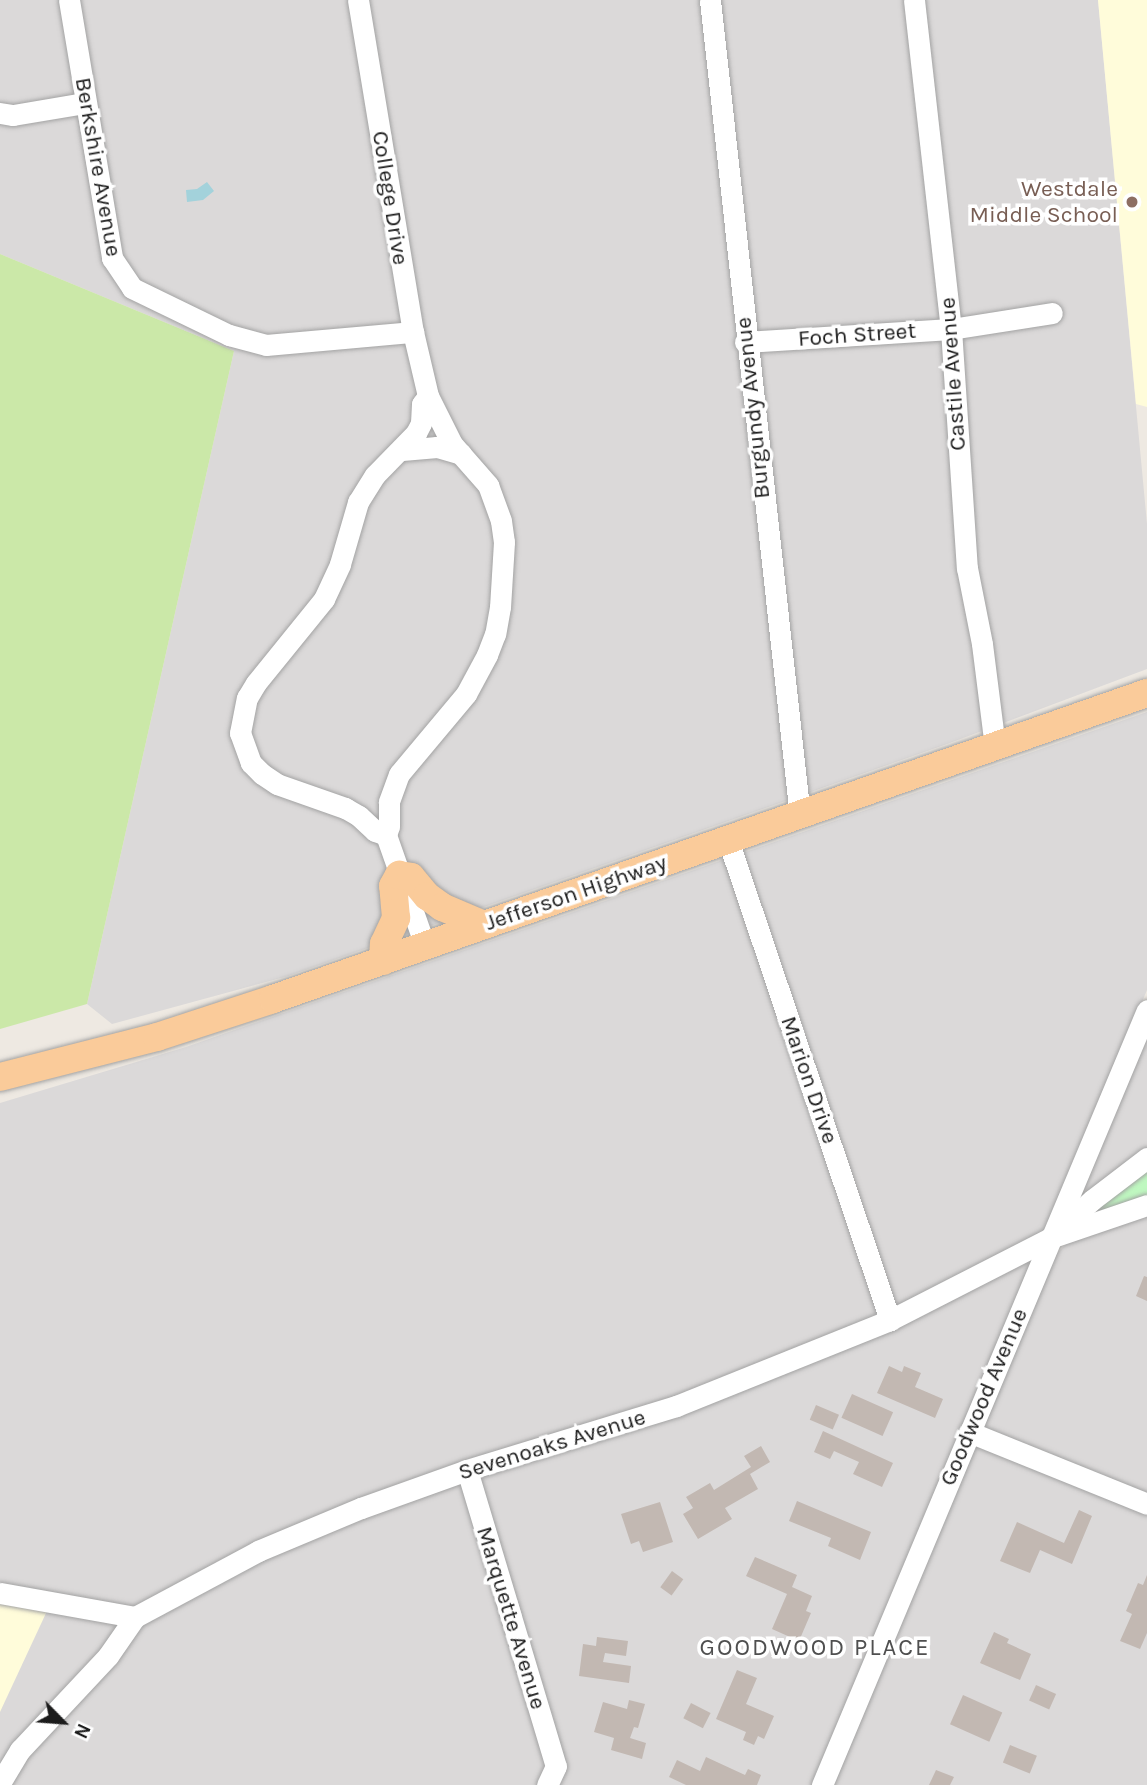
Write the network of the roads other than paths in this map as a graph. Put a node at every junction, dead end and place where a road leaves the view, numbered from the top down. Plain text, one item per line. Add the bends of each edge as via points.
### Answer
1 (69, 0) edge
2 (358, 0) edge
3 (710, 0) edge
4 (914, 0) edge
5 (85, 103) junction
6 (0, 113) edge
7 (1052, 313) dead end
8 (951, 329) junction
9 (412, 332) junction
10 (745, 342) junction
11 (428, 396) junction
12 (402, 450) junction
13 (461, 454) junction
14 (1147, 693) edge
15 (995, 747) junction
16 (800, 816) junction
17 (386, 835) junction
18 (728, 840) junction
19 (399, 875) junction
20 (484, 925) junction
21 (425, 946) junction
22 (383, 961) junction
23 (1147, 1010) edge
24 (0, 1077) edge
25 (1147, 1158) edge
26 (1147, 1205) edge
27 (1050, 1238) junction
28 (890, 1320) junction
29 (969, 1432) junction
30 (467, 1470) junction
31 (1147, 1504) edge
32 (0, 1592) edge
33 (135, 1617) junction
34 (552, 1775) edge
35 (0, 1783) edge
36 (822, 1785) edge

1 - 5 street, Berkshire Avenue
2 - 9 street, College Drive
3 - 10 street, Burgundy Avenue
4 - 8 street, Castile Avenue
5 - 6 street via 13,115
5 - 9 street, Berkshire Avenue via 112,258 132,288 229,335 266,345
7 - 8 street, Foch Street
8 - 10 street, Foch Street
8 - 15 street, Castile Avenue via 967,568
9 - 11 street, College Drive
10 - 16 street, Burgundy Avenue
11 - 12 street via 422,404 421,423
11 - 13 street, College Drive
12 - 13 street via 437,447
12 - 17 street via 367,486 328,591 311,619 256,683 247,698 240,733 251,764 262,774 277,784 345,808
13 - 17 street, College Drive via 488,485 501,521 503,581 495,634 466,694 399,774 389,802
14 - 15 main road, Jefferson Highway
15 - 16 main road, Jefferson Highway
16 - 18 main road, Jefferson Highway
17 - 19 street, College Drive
18 - 20 main road, Jefferson Highway
18 - 28 street, Marion Drive
19 - 20 main road via 411,877 442,907
19 - 21 street, College Drive
19 - 22 main road via 393,886 396,918 384,944
20 - 21 main road, Jefferson Highway
21 - 22 main road, Jefferson Highway
22 - 24 main road, Jefferson Highway via 156,1037
23 - 27 street, Goodwood Avenue
25 - 27 street, Sevenoaks Avenue
26 - 27 street
27 - 28 street, Sevenoaks Avenue
27 - 29 street, Goodwood Avenue
28 - 30 street, Sevenoaks Avenue via 676,1406
29 - 31 street
29 - 36 street, Goodwood Avenue
30 - 33 street, Sevenoaks Avenue via 258,1551
30 - 34 street, Marquette Avenue
32 - 33 street
33 - 35 street, Sevenoaks Avenue via 108,1656 20,1750

